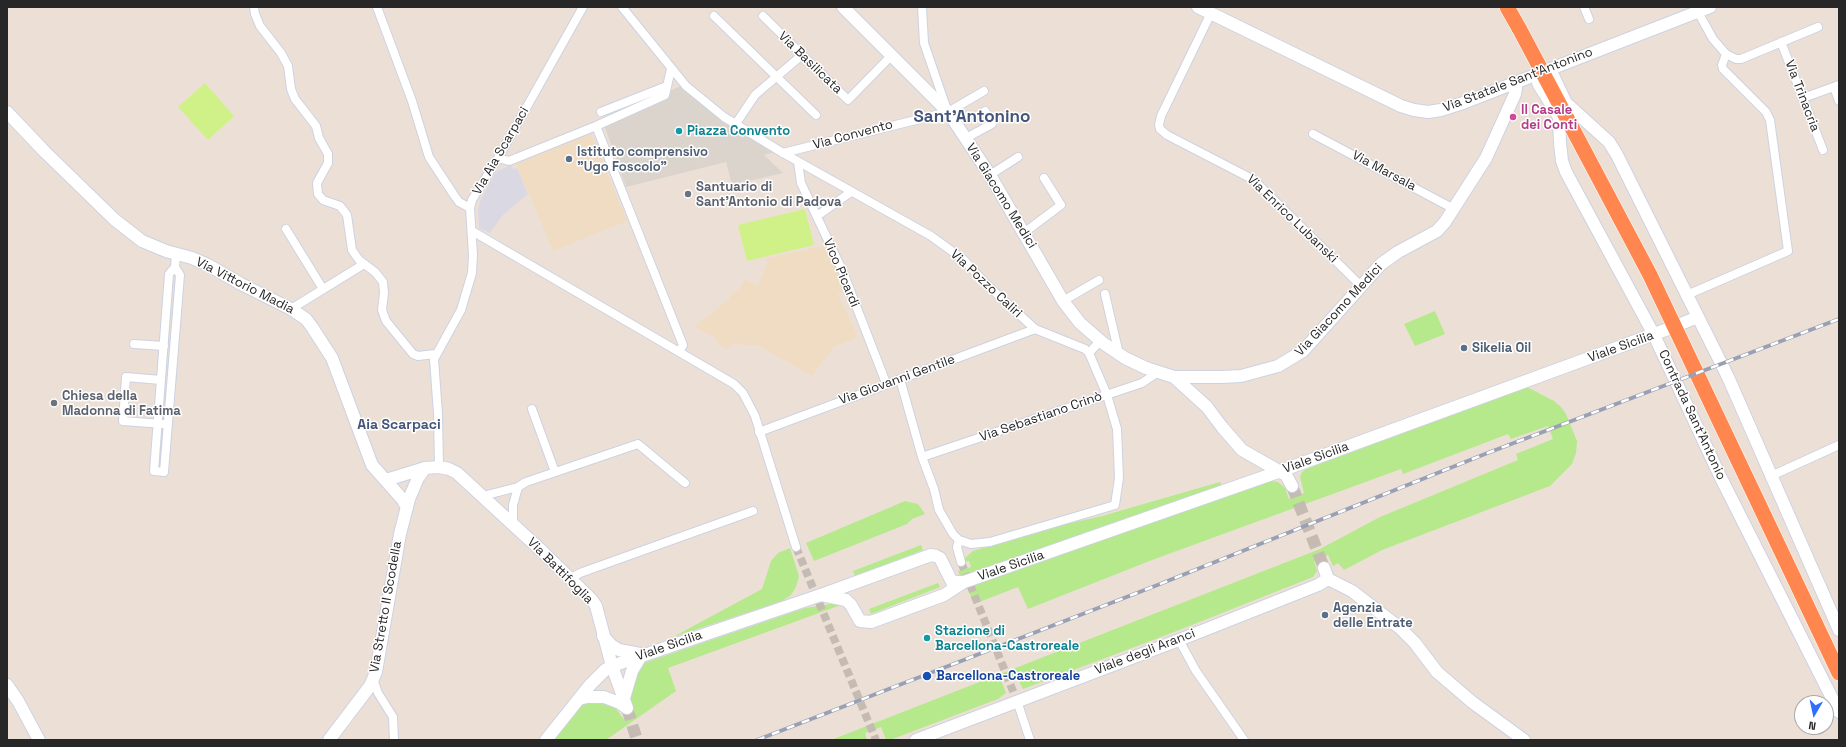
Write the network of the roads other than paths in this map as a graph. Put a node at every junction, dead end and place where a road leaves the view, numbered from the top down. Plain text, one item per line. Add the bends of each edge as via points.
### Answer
1 (254, 7) edge
2 (377, 7) edge
3 (583, 7) edge
4 (622, 7) edge
5 (843, 7) edge
6 (922, 7) edge
7 (1198, 7) edge
8 (1507, 7) edge
9 (1584, 7) edge
10 (1710, 7) edge
11 (1698, 12) junction
12 (1211, 13) junction
13 (714, 16) dead end
14 (763, 16) dead end
15 (1589, 20) dead end
16 (1818, 27) dead end
17 (1781, 42) junction
18 (1726, 54) junction
19 (802, 55) junction
20 (891, 56) junction
21 (1550, 69) junction
22 (671, 70) junction
23 (1539, 74) junction
24 (777, 76) junction
25 (1520, 81) junction
26 (668, 86) junction
27 (1836, 86) edge
28 (1541, 88) junction
29 (984, 91) dead end
30 (1803, 98) junction
31 (1839, 101) edge
32 (985, 111) dead end
33 (7, 112) edge
34 (601, 112) dead end
35 (948, 112) junction
36 (816, 115) dead end
37 (1569, 120) junction
38 (735, 125) junction
39 (596, 126) junction
40 (1313, 134) dead end
41 (966, 138) junction
42 (1823, 150) dead end
43 (782, 153) junction
44 (1018, 157) dead end
45 (498, 158) junction
46 (798, 162) junction
47 (990, 175) junction
48 (1044, 178) dead end
49 (852, 192) junction
50 (470, 208) junction
51 (1454, 209) junction
52 (817, 216) junction
53 (286, 230) dead end
54 (472, 231) junction
55 (1025, 232) junction
56 (176, 254) junction
57 (364, 264) junction
58 (175, 267) junction
59 (1099, 280) dead end
60 (1361, 286) junction
61 (323, 289) junction
62 (1105, 294) dead end
63 (1687, 295) junction
64 (1063, 301) junction
65 (291, 309) junction
66 (1698, 317) junction
67 (1683, 323) dead end
68 (1035, 329) junction
69 (1668, 329) dead end
70 (1654, 334) junction
71 (1100, 341) junction
72 (134, 344) dead end
73 (164, 346) junction
74 (679, 352) junction
75 (1088, 353) junction
76 (435, 354) junction
77 (1119, 354) junction
78 (1158, 372) junction
79 (1174, 377) junction
80 (900, 379) junction
81 (161, 380) junction
82 (886, 383) junction
83 (1107, 394) junction
84 (532, 410) dead end
85 (158, 424) junction
86 (168, 424) junction
87 (759, 432) junction
88 (1839, 445) edge
89 (922, 457) junction
90 (439, 467) junction
91 (426, 468) junction
92 (555, 472) junction
93 (1278, 472) junction
94 (1771, 476) junction
95 (386, 480) junction
96 (685, 483) dead end
97 (1292, 486) tunnel mouth
98 (518, 487) junction
99 (483, 496) junction
100 (406, 508) junction
101 (753, 511) dead end
102 (513, 526) junction
103 (959, 540) junction
104 (796, 547) tunnel mouth
105 (961, 562) tunnel mouth
106 (570, 579) junction
107 (950, 580) junction
108 (964, 582) junction
109 (947, 593) junction
110 (821, 596) junction
111 (1839, 630) edge
112 (604, 640) junction
113 (1179, 640) junction
114 (643, 655) junction
115 (612, 666) junction
116 (1839, 673) edge
117 (373, 679) junction
118 (7, 685) edge
119 (590, 685) junction
120 (579, 699) junction
121 (1016, 701) junction
122 (625, 703) junction
123 (1839, 712) edge
124 (39, 740) edge
125 (329, 740) edge
126 (394, 740) edge
127 (546, 740) edge
128 (916, 740) edge
129 (1030, 740) edge
130 (1244, 740) edge
131 (1524, 740) edge

1 - 57 street via 260,26 288,66 295,99 316,126 328,154 328,163 318,183 318,194 324,200 343,208 347,215 352,250
2 - 50 street via 430,157 454,195
3 - 45 street, Via Aia Scarpaci
4 - 22 street
5 - 20 street, Via Giacomo Medici
6 - 35 street via 924,43
7 - 12 street, Via Statale Sant'Antonino
8 - 37 highway, bridge
9 - 15 street
10 - 11 street, Via Statale Sant'Antonino
11 - 18 street via 1713,39
11 - 21 street, Via Statale Sant'Antonino
12 - 25 street, Via Statale Sant'Antonino via 1414,110 1434,112 1445,109
12 - 60 street, Via Enrico Lubanski via 1161,116 1160,129 1254,180
13 - 24 street
14 - 19 street, Via Basilicata
16 - 17 street
17 - 18 street via 1741,58
17 - 30 street, Via Trinacria
18 - 63 street via 1723,69 1766,112 1770,120 1788,251
19 - 20 street, Via Basilicata via 848,100
19 - 24 street
20 - 35 street, Via Giacomo Medici
21 - 23 street, Via Statale Sant'Antonino
21 - 37 street, Contrada Sant'Antonio via 1566,103
22 - 26 street
22 - 38 street via 696,95
23 - 25 street, Via Statale Sant'Antonino
23 - 28 street, Contrada Sant'Antonio via 1537,79
24 - 36 street
24 - 38 street via 754,95
25 - 28 street
25 - 51 street, Via Giacomo Medici via 1486,158
26 - 34 street
26 - 39 street via 665,95
27 - 30 street
27 - 31 street
28 - 37 street, Contrada Sant'Antonio via 1558,113
29 - 35 street, Via Convento
30 - 42 street, Via Trinacria
32 - 41 street via 992,124
33 - 56 street, Via Vittorio Madia via 115,220 142,241
35 - 41 street, Via Giacomo Medici
35 - 43 street, Via Convento
37 - 63 street, Contrada Sant'Antonio via 1608,142 1617,155
37 - 70 street, Contrada Sant'Antonio via 1560,143 1566,172
37 - 116 highway via 1650,275
38 - 43 street
39 - 45 street via 508,161
39 - 74 street via 683,345
40 - 51 street, Via Marsala
41 - 47 street, Via Giacomo Medici
43 - 46 street, Via Pozzo Caliri
44 - 47 street
45 - 50 street, Via Aia Scarpaci via 477,191
46 - 49 street, Via Pozzo Caliri
46 - 52 street, Vico Picardi via 801,183
47 - 55 street, Via Giacomo Medici
48 - 55 street via 1061,205
49 - 52 street
49 - 68 street, Via Pozzo Caliri via 921,230 964,260
50 - 54 street, Via Aia Scarpaci
51 - 60 street, Via Giacomo Medici via 1437,231 1381,264
52 - 82 street, Vico Picardi via 843,272
53 - 61 street
54 - 74 street
54 - 76 street, Via Aia Scarpaci via 473,266 469,285 457,319
55 - 64 street, Via Giacomo Medici
56 - 58 street
56 - 65 street, Via Vittorio Madia via 208,264
57 - 61 street
57 - 76 street via 380,278 384,288 383,315 410,351 418,356
58 - 73 street via 169,274
58 - 86 street via 180,275
59 - 64 street
60 - 79 street, Via Giacomo Medici via 1303,351 1278,366 1241,376
61 - 65 street
62 - 77 street
63 - 66 street, Contrada Sant'Antonio
64 - 71 street, Via Giacomo Medici via 1080,323
65 - 95 street, Via Vittorio Madia via 312,327 329,352 369,460 374,469
66 - 67 street
66 - 94 street, Contrada Sant'Antonio via 1728,377
68 - 75 street, Via Pozzo Caliri via 1082,348
68 - 80 street, Via Giovanni Gentile
69 - 70 street, Viale Sicilia
70 - 93 street, Viale Sicilia
70 - 123 street, Contrada Sant'Antonio via 1720,476
71 - 75 street
71 - 77 street, Via Giacomo Medici
72 - 73 street
73 - 81 street
74 - 87 street via 734,384 750,403
75 - 83 street
76 - 90 street, Via Aia Scarpaci via 433,364 438,414
77 - 78 street, Via Giacomo Medici
78 - 79 street, Via Giacomo Medici
78 - 83 street, Via Sebastiano Crinò via 1142,383
79 - 93 street via 1207,407 1242,450
80 - 82 street, Via Giovanni Gentile
80 - 89 street
81 - 85 street
81 - 85 street via 126,377 123,421
82 - 87 street, Via Giovanni Gentile
83 - 89 street, Via Sebastiano Crinò
83 - 103 street via 1118,438 1119,478 1115,505 990,542 971,544
84 - 92 street
85 - 86 street
85 - 86 street via 154,471 164,472
87 - 104 street
88 - 94 street
89 - 103 street via 939,510
90 - 91 street
90 - 99 street, Via Battifoglia via 457,473
91 - 95 street
91 - 100 street, Via Stretto II Scodella via 418,478
92 - 96 street via 638,444
92 - 98 street
93 - 97 street via 1286,476
93 - 108 street, Viale Sicilia
94 - 111 street, Contrada Sant'Antonio
95 - 100 street, Via Vittorio Madia via 403,500
98 - 99 street
98 - 102 street via 513,505
99 - 102 street, Via Battifoglia
100 - 117 street, Via Stretto II Scodella
101 - 106 street via 580,573
102 - 106 street, Via Battifoglia
103 - 105 street via 956,547
106 - 112 street, Via Battifoglia via 596,606
107 - 108 street, Viale Sicilia via 956,583
107 - 109 street
107 - 110 street, Viale Sicilia via 940,558 932,555
108 - 109 street, Viale Sicilia
109 - 110 street, Viale Sicilia via 867,623 858,619 846,600
110 - 114 street, Viale Sicilia
112 - 114 street via 619,650
112 - 115 street, Via Battifoglia
112 - 119 street via 603,656
113 - 121 street, Viale degli Aranci
113 - 130 street via 1196,672
113 - 131 street, Viale degli Aranci via 1318,585 1326,574 1400,628 1437,672 1472,702
114 - 115 street, Viale Sicilia
114 - 122 street via 628,680
115 - 119 street, Viale Sicilia
115 - 122 street, Via Battifoglia
117 - 125 street, Via Stretto II Scodella
117 - 126 street via 378,693 393,717
118 - 124 street
119 - 120 street, Viale Sicilia
120 - 122 street via 604,698
120 - 127 street, Viale Sicilia
121 - 128 street, Viale degli Aranci
121 - 129 street

